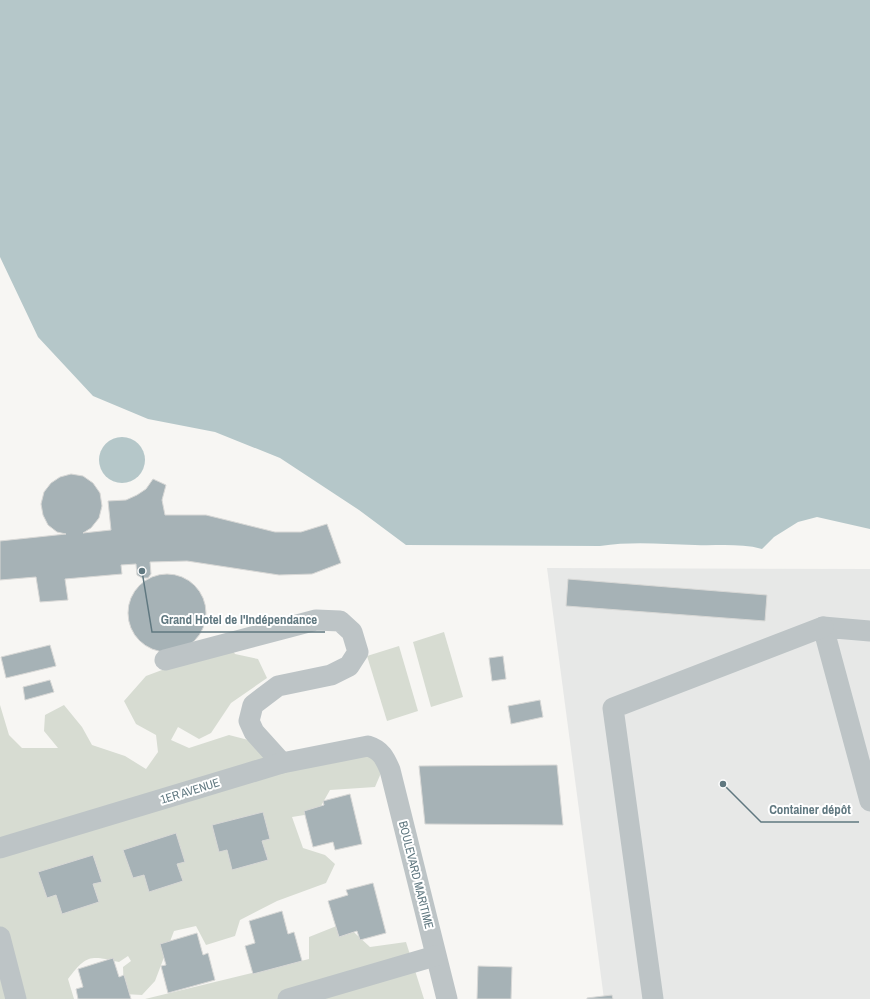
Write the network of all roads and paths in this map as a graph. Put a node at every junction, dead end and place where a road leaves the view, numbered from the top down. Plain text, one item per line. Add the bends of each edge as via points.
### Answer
1 (823, 627) junction
2 (870, 631) edge
3 (165, 660) dead end
4 (381, 752) joint
5 (282, 763) junction
6 (870, 802) edge
7 (0, 848) edge
8 (0, 937) edge
9 (435, 956) junction
10 (16, 999) edge
11 (288, 999) edge
12 (447, 999) edge
13 (653, 999) edge

1 - 2 street
1 - 6 street
1 - 13 street via 612,708
3 - 5 street via 316,620 340,621 352,632 358,652 349,666 331,676 278,686 252,705 249,721 254,732
4 - 5 street, 1ER AVENUE via 368,746
4 - 9 street, BOULEVARD MARITIME via 390,770
5 - 7 street, 1ER AVENUE
8 - 10 street
9 - 11 street
9 - 12 street, BOULEVARD MARITIME

